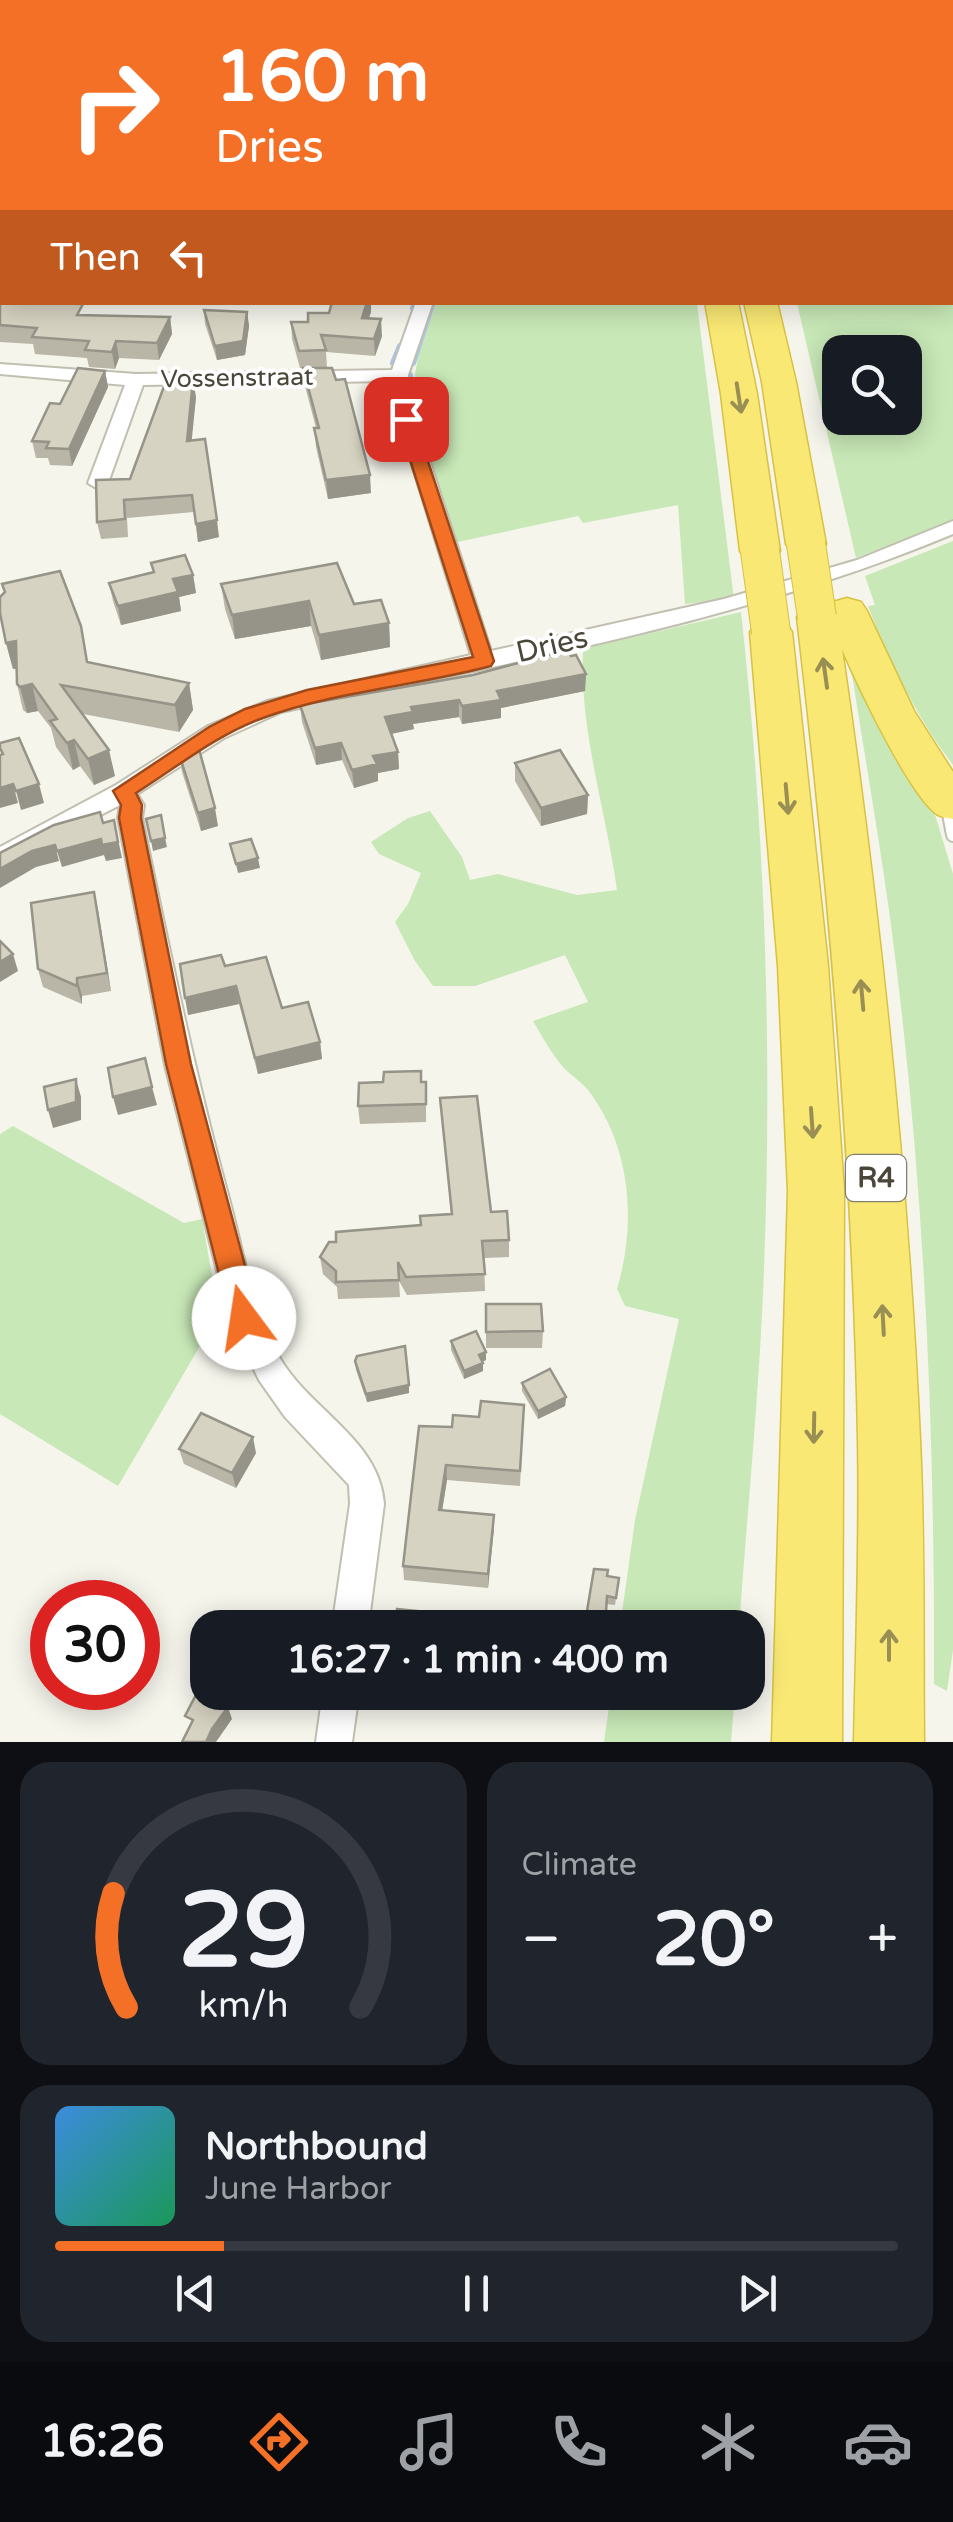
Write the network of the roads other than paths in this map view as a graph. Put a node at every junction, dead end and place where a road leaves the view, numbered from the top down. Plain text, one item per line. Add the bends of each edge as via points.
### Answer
1 (425, 305) edge
2 (722, 305) edge
3 (761, 305) edge
4 (0, 369) edge
5 (398, 375) junction
6 (136, 380) junction
7 (98, 483) edge
8 (953, 527) edge
9 (812, 620) junction
10 (484, 661) junction
11 (127, 804) junction
12 (951, 811) edge
13 (0, 858) edge
14 (353, 1610) edge
15 (338, 1710) edge
16 (334, 1742) edge
17 (807, 1742) edge
18 (889, 1742) edge

1 - 5 street
2 -> 9 highway, R4, bridge via 760,551
3 - 9 highway, R4, bridge via 797,494 820,512
4 - 6 street, Vossenstraat
5 - 6 street, Vossenstraat
5 - 10 street via 406,419
6 - 7 street, Vossenstraat
8 - 10 street, Dries via 864,564 728,605
9 - 12 highway via 874,675
9 -> 17 highway, R4 via 803,966 816,1191
18 -> 9 highway, R4 via 889,1442 873,1128 850,867
10 - 11 street, Dries via 307,696 252,714 216,732
11 - 13 street via 93,808
11 - 14 street via 179,1064 244,1318 296,1406 359,1468 366,1484
15 - 16 street

